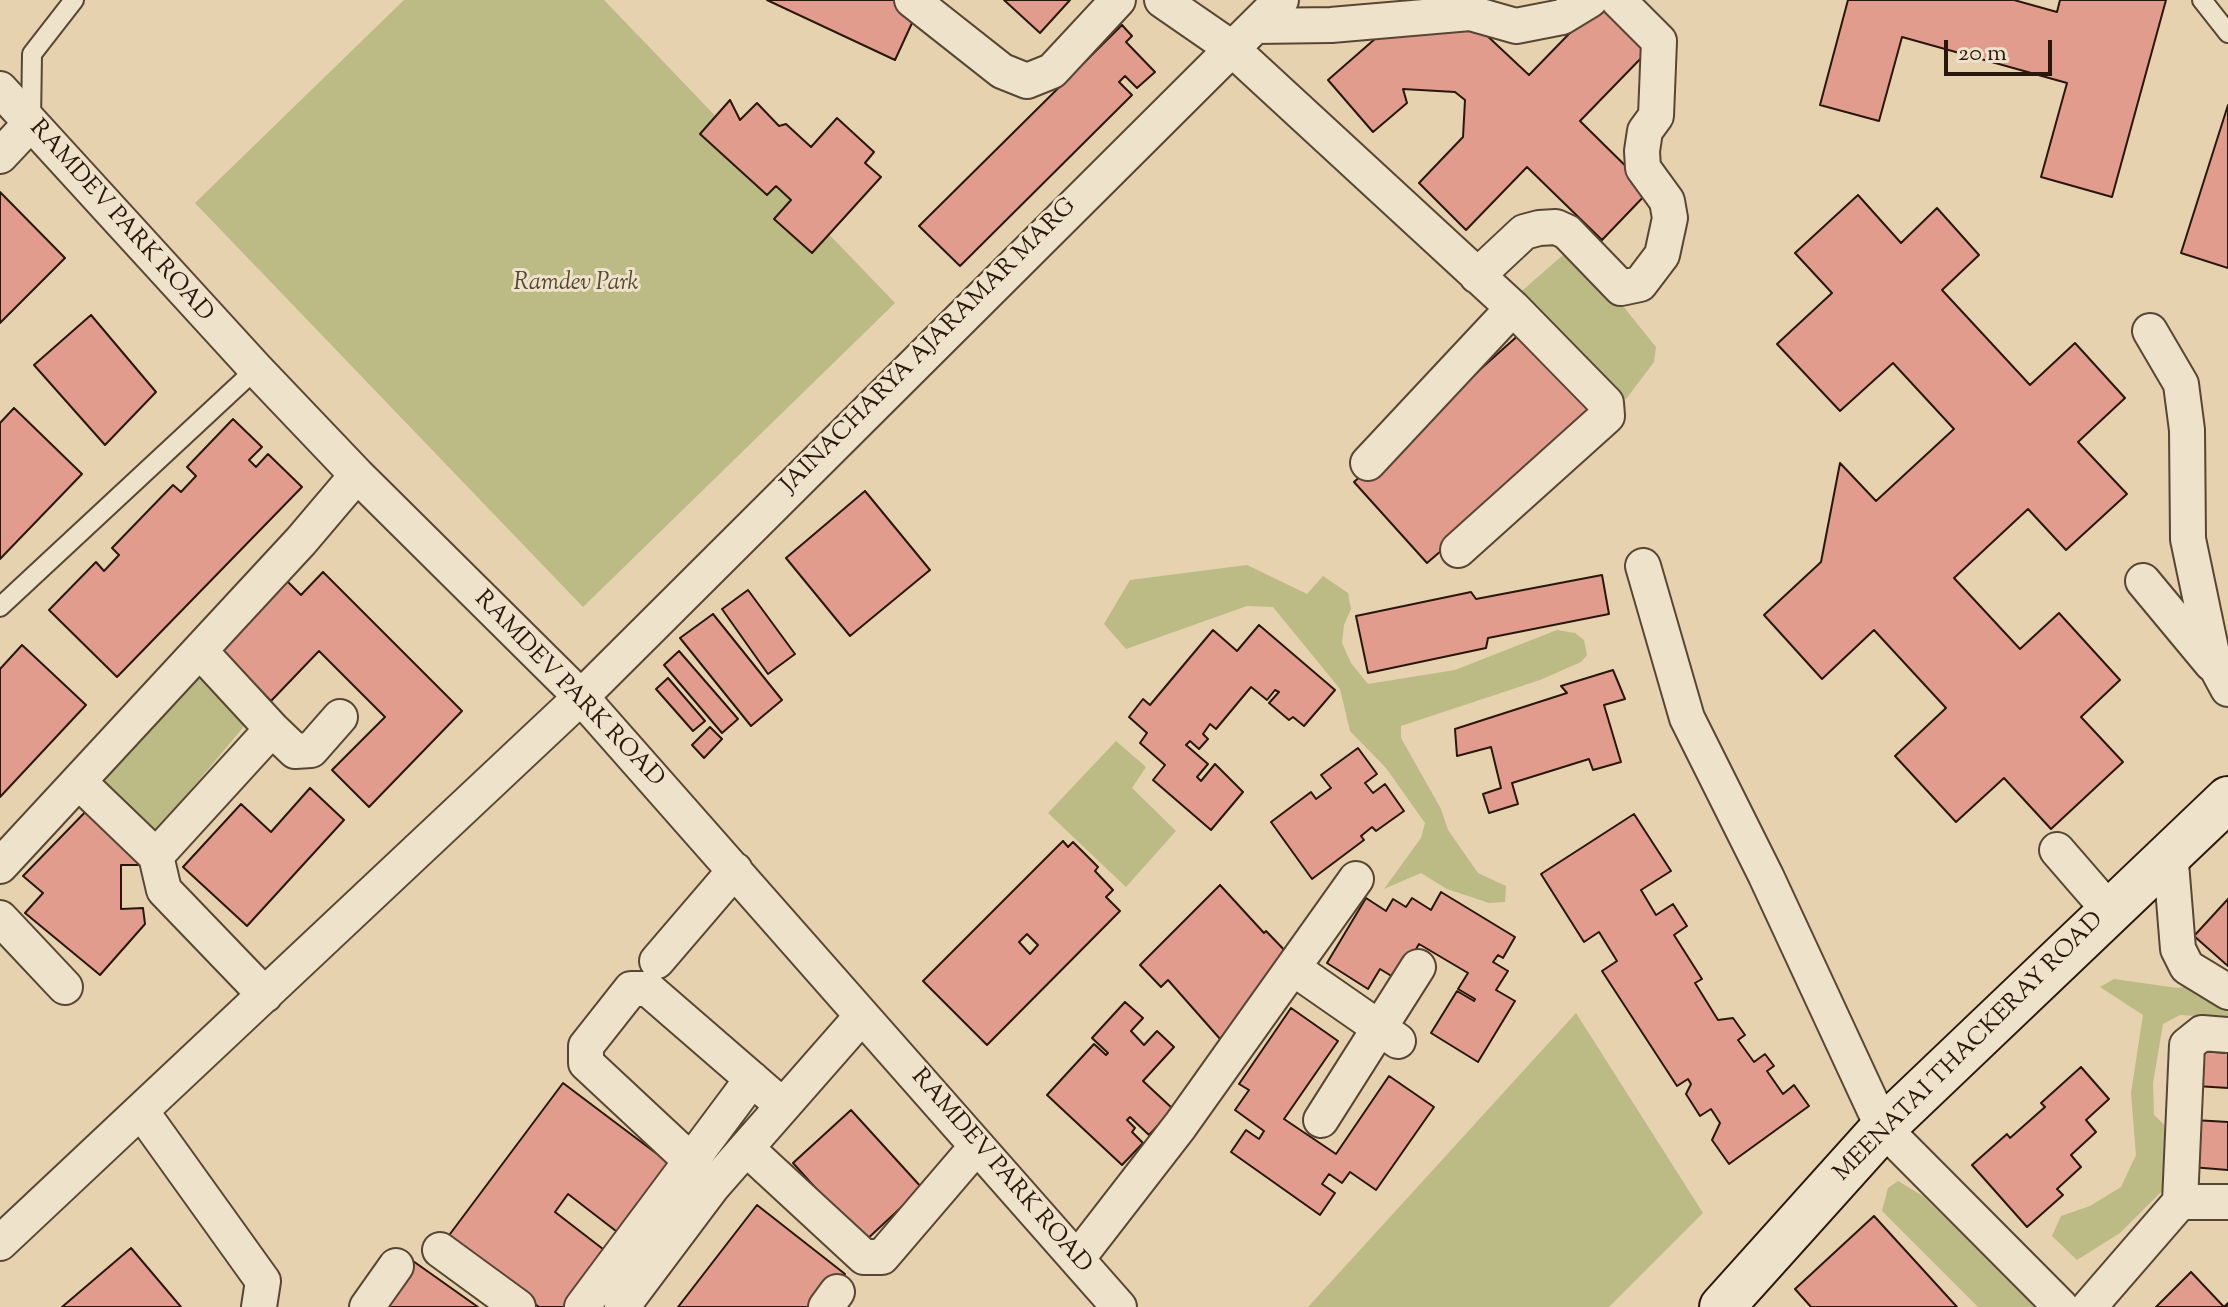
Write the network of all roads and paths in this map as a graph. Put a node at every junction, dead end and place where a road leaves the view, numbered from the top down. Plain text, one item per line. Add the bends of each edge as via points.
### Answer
1 (74, 0) edge
2 (912, 0) edge
3 (1118, 0) edge
4 (1162, 0) edge
5 (1281, 0) edge
6 (1590, 0) edge
7 (1618, 0) edge
8 (2202, 0) edge
9 (2228, 33) edge
10 (1243, 36) junction
11 (0, 89) edge
12 (30, 124) junction
13 (0, 156) edge
14 (1477, 276) junction
15 (1513, 308) junction
16 (2150, 331) dead end
17 (256, 369) junction
18 (1368, 463) dead end
19 (357, 475) junction
20 (1458, 550) dead end
21 (1643, 566) dead end
22 (2143, 581) dead end
23 (0, 607) edge
24 (200, 651) junction
25 (2224, 681) edge
26 (581, 697) junction
27 (340, 717) dead end
28 (272, 729) junction
29 (79, 782) junction
30 (2228, 799) edge
31 (2057, 850) dead end
32 (2170, 851) junction
33 (156, 856) junction
34 (0, 866) edge
35 (735, 870) junction
36 (1356, 879) dead end
37 (2109, 910) junction
38 (0, 918) edge
39 (657, 961) dead end
40 (1418, 967) dead end
41 (1293, 968) junction
42 (65, 987) dead end
43 (2228, 992) edge
44 (265, 995) junction
45 (862, 1016) junction
46 (1389, 1035) junction
47 (2228, 1035) edge
48 (752, 1079) junction
49 (783, 1106) junction
50 (141, 1111) junction
51 (1321, 1120) dead end
52 (1883, 1128) junction
53 (977, 1146) junction
54 (746, 1148) junction
55 (694, 1158) junction
56 (723, 1174) junction
57 (2180, 1202) junction
58 (2228, 1202) edge
59 (0, 1243) edge
60 (440, 1250) dead end
61 (1077, 1259) junction
62 (396, 1266) dead end
63 (259, 1307) edge
64 (367, 1307) edge
65 (518, 1307) edge
66 (582, 1307) edge
67 (622, 1307) edge
68 (1119, 1307) edge
69 (1722, 1307) edge
70 (2061, 1307) edge
71 (2089, 1307) edge

1 - 12 lane via 32,54
2 - 3 street via 1002,71 1027,81 1052,71
4 - 10 street
5 - 10 street, JAINACHARYA AJARAMAR MARG
6 - 10 street via 1562,17 1516,26 1470,13
7 - 14 street via 1659,41 1656,116 1645,131 1642,151 1643,168 1669,209 1662,255 1640,284 1621,288 1567,232 1539,228 1524,232
8 - 9 lane
10 - 14 street
10 - 26 street, JAINACHARYA AJARAMAR MARG
11 - 12 street, RAMDEV PARK ROAD
12 - 13 street
12 - 17 street, RAMDEV PARK ROAD
14 - 15 street
15 - 18 street
15 - 20 street via 1606,403 1607,416
16 - 25 street via 2181,384 2188,539 2214,663
17 - 19 street, RAMDEV PARK ROAD
17 - 23 lane
19 - 24 street
19 - 26 street, RAMDEV PARK ROAD
21 - 52 street via 1687,718
22 - 25 street
24 - 28 street
24 - 29 street
26 - 35 street, RAMDEV PARK ROAD
26 - 44 street, JAINACHARYA AJARAMAR MARG
27 - 28 street via 311,750 295,751
28 - 33 street
29 - 33 street
29 - 34 street
30 - 32 street, MEENATAI THACKERAY ROAD
31 - 37 street
32 - 37 street, MEENATAI THACKERAY ROAD
32 - 43 street via 2178,949 2187,967
33 - 44 street via 164,890
35 - 39 street
35 - 45 street, RAMDEV PARK ROAD
36 - 41 street
37 - 52 street, MEENATAI THACKERAY ROAD
38 - 42 street
40 - 46 street
41 - 46 street
41 - 61 street
44 - 50 street, JAINACHARYA AJARAMAR MARG
45 - 49 street
45 - 53 street, RAMDEV PARK ROAD
46 - 51 street
47 - 57 street via 2202,1033 2187,1045
48 - 49 street
48 - 55 street
48 - 55 street via 648,989 631,989 586,1046 586,1063
49 - 54 street
50 - 59 street, JAINACHARYA AJARAMAR MARG
50 - 63 street via 263,1281
52 - 69 street, MEENATAI THACKERAY ROAD
52 - 70 street
53 - 54 street via 882,1257 864,1257
53 - 61 street, RAMDEV PARK ROAD
54 - 56 street
55 - 56 street
55 - 66 street
56 - 67 street
57 - 58 street
57 - 71 street
60 - 65 street
61 - 68 street, RAMDEV PARK ROAD
62 - 64 street

